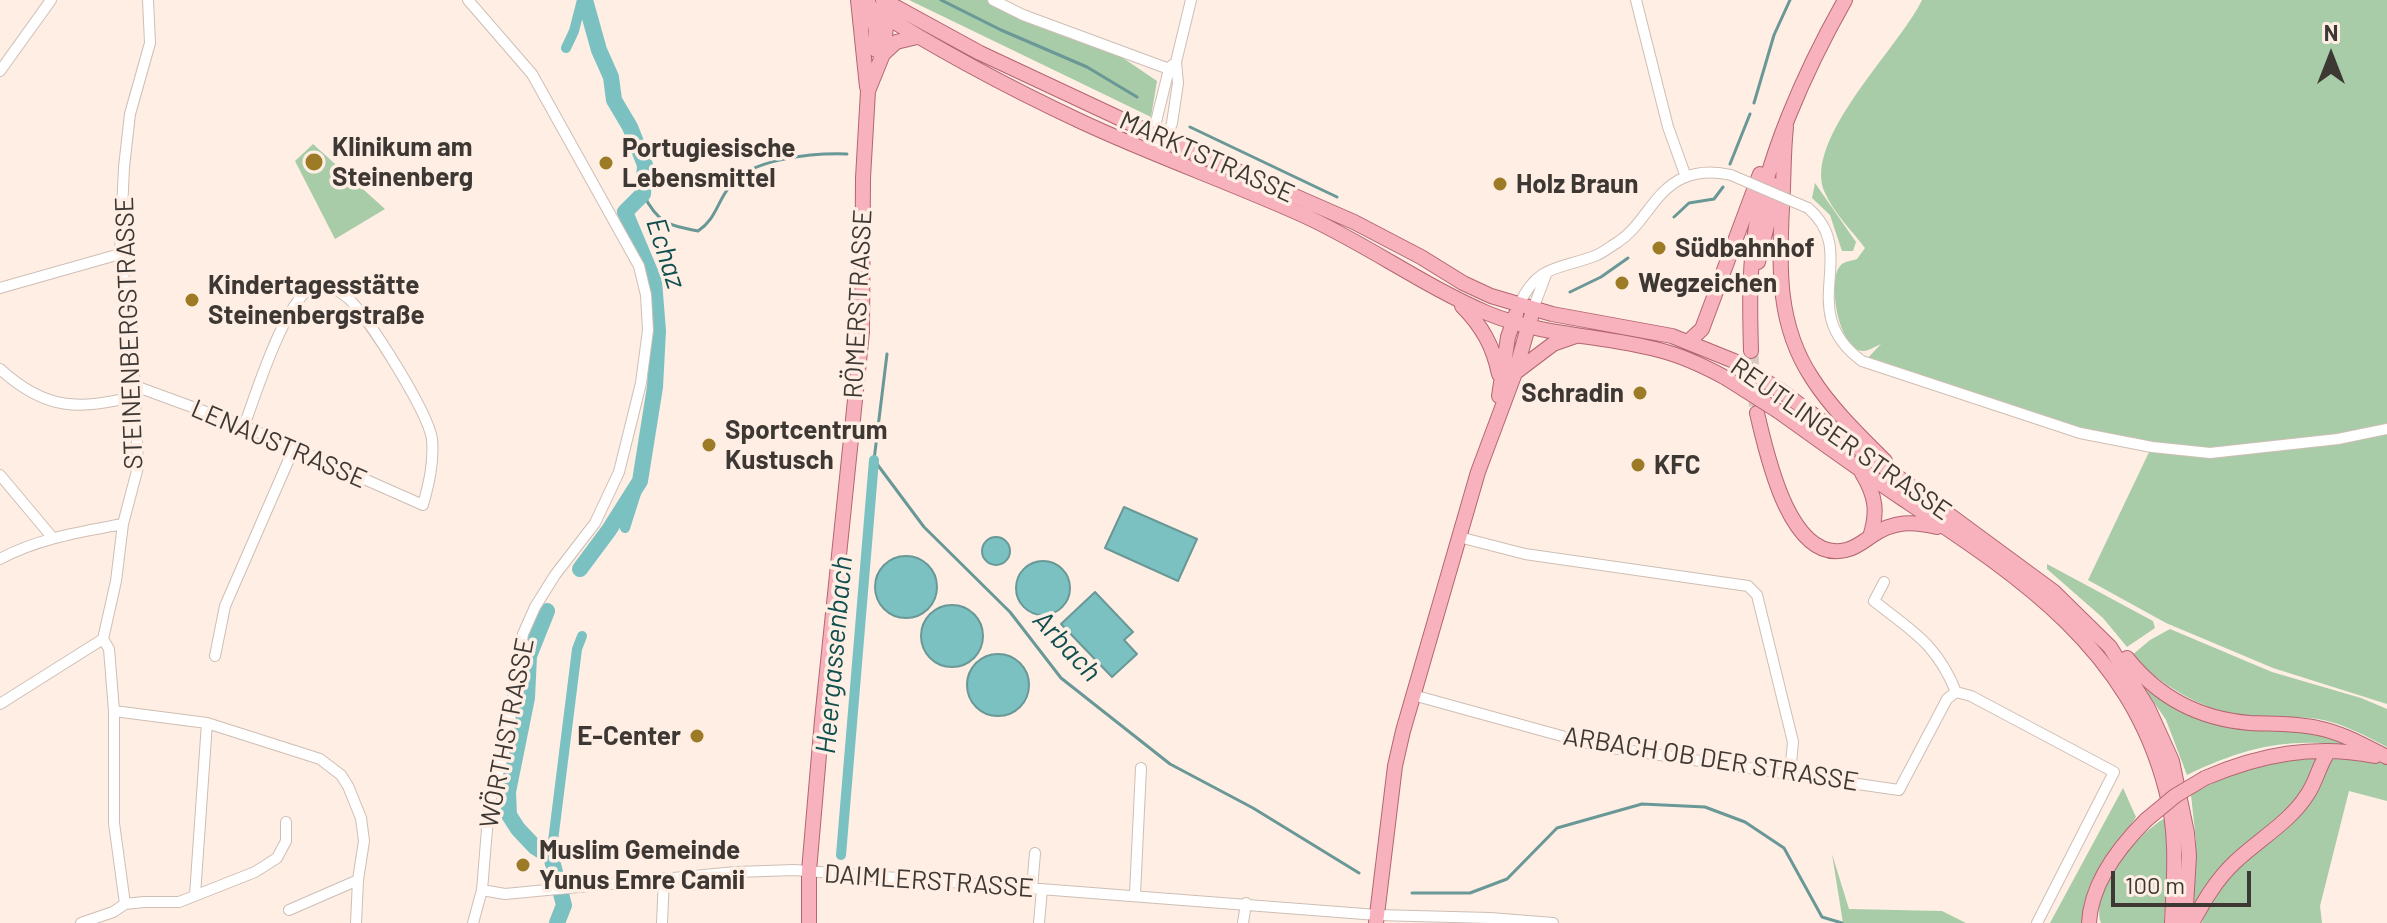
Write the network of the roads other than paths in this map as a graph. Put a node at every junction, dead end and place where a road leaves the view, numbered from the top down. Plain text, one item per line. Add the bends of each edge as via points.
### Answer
1 (51, 0) edge
2 (148, 0) edge
3 (468, 0) edge
4 (845, 0) edge
5 (993, 0) edge
6 (1191, 0) edge
7 (1636, 0) edge
8 (1845, 0) edge
9 (869, 1) edge
10 (887, 18) junction
11 (861, 25) junction
12 (917, 37) junction
13 (883, 54) junction
14 (1173, 65) junction
15 (876, 69) junction
16 (0, 71) edge
17 (868, 91) junction
18 (1786, 127) junction
19 (1159, 136) junction
20 (1152, 152) junction
21 (1782, 165) junction
22 (1686, 177) junction
23 (120, 254) junction
24 (1752, 286) junction
25 (0, 288) edge
26 (1453, 297) junction
27 (1526, 307) junction
28 (1520, 324) junction
29 (1577, 336) junction
30 (1689, 341) junction
31 (1751, 351) tunnel mouth
32 (0, 369) edge
33 (1515, 373) junction
34 (1501, 383) junction
35 (136, 391) junction
36 (1757, 413) tunnel mouth
37 (244, 426) junction
38 (1493, 427) junction
39 (2387, 429) edge
40 (293, 450) junction
41 (1859, 468) junction
42 (0, 475) edge
43 (1912, 490) junction
44 (123, 524) junction
45 (1949, 530) junction
46 (52, 537) junction
47 (1459, 537) junction
48 (1870, 537) junction
49 (0, 559) edge
50 (1884, 582) dead end
51 (103, 639) junction
52 (2102, 649) junction
53 (215, 656) dead end
54 (1956, 692) junction
55 (1413, 695) junction
56 (0, 704) edge
57 (114, 711) junction
58 (207, 723) junction
59 (2329, 751) junction
60 (2387, 758) edge
61 (1141, 768) dead end
62 (1790, 773) junction
63 (286, 822) dead end
64 (1035, 853) dead end
65 (809, 871) junction
66 (664, 878) junction
67 (358, 880) junction
68 (1037, 889) junction
69 (482, 890) junction
70 (1135, 894) junction
71 (195, 895) junction
72 (1246, 903) junction
73 (125, 904) junction
74 (289, 910) dead end
75 (1377, 919) edge
76 (2171, 919) edge
77 (2090, 921) edge
78 (81, 923) edge
79 (356, 923) edge
80 (473, 923) edge
81 (662, 923) edge
82 (809, 923) edge
83 (1039, 923) edge
84 (1243, 923) edge
85 (1553, 923) edge
86 (2037, 923) edge
87 (2185, 923) edge
88 (2192, 923) edge

1 - 16 street
2 - 23 street, STEINENBERGSTRASSE via 150,43 130,114
3 - 69 street, WÖRTHSTRASSE via 532,74 639,266 648,330 619,472 595,523 549,586 523,634 506,745 489,805
4 - 11 main road
5 - 14 street
6 - 14 street
7 - 22 street
8 - 18 main road
9 - 10 main road, MARKTSTRASSE
9 - 11 main road
9 - 15 main road, RÖMERSTRASSE
9 - 19 main road, MARKTSTRASSE
10 - 12 main road, MARKTSTRASSE
10 - 13 main road, RÖMERSTRASSE
11 - 17 main road
12 - 13 main road via 896,42
12 - 20 main road, MARKTSTRASSE via 1000,83
13 - 15 main road, RÖMERSTRASSE
14 - 19 street
14 - 19 street via 1178,83 1172,123
15 - 17 main road, RÖMERSTRASSE
17 - 65 main road, RÖMERSTRASSE via 862,332
18 - 21 main road
18 - 24 main road via 1758,215
18 - 30 main road via 1762,169 1702,329
19 - 20 street
19 - 27 main road, MARKTSTRASSE via 1343,217 1463,283
20 - 26 main road, MARKTSTRASSE via 1310,218
21 - 24 main road
21 - 43 main road via 1780,284 1789,332 1822,393
22 - 27 street via 1664,190 1629,235 1598,254 1547,272
22 - 39 street, bridge via 1713,171 1731,175 1808,208 1823,223 1830,242 1831,324 1841,343 1862,361 2080,433 2152,447 2210,453
23 - 25 street
23 - 35 street, STEINENBERGSTRASSE
24 - 31 main road
26 - 28 main road, MARKTSTRASSE
26 - 34 main road via 1491,343
27 - 28 main road
27 - 30 main road, REUTLINGER STRASSE
28 - 29 main road, REUTLINGER STRASSE
28 - 33 main road
28 - 34 main road
29 - 33 main road via 1553,344
29 - 41 main road, REUTLINGER STRASSE, bridge via 1662,350 1691,361 1778,411
30 - 43 main road, REUTLINGER STRASSE, bridge via 1781,391
32 - 35 street via 45,399 70,405 98,405
33 - 38 main road
34 - 38 main road
35 - 37 street, LENAUSTRASSE
35 - 44 street, STEINENBERGSTRASSE via 138,467
36 - 48 main road via 1782,497 1807,539 1818,547 1844,551
37 - 40 street, LENAUSTRASSE
37 - 40 street, LENAUSTRASSE via 281,330 303,294 326,285 349,299 368,324 425,416 432,439 432,475 423,505
38 - 47 main road
40 - 53 street via 225,606
41 - 45 main road, REUTLINGER STRASSE
41 - 48 main road via 1875,499
42 - 46 street
43 - 52 main road, REUTLINGER STRASSE via 2054,592
44 - 46 street
44 - 51 street, STEINENBERGSTRASSE
45 - 48 main road via 1895,523
45 - 52 main road, REUTLINGER STRASSE
46 - 49 street
47 - 55 main road
47 - 62 street via 1525,554 1748,586 1757,595 1793,742
50 - 54 street via 1874,601 1929,645
51 - 56 street
51 - 57 street, STEINENBERGSTRASSE via 109,649
52 - 60 main road via 2127,658 2156,689 2200,712 2320,728
52 - 76 main road via 2137,716 2166,791 2175,850
52 - 87 main road via 2148,708 2172,761 2187,833
54 - 62 street, ARBACH OB DER STRASSE via 1947,699 1899,790
54 - 86 street via 2114,772
55 - 62 street, ARBACH OB DER STRASSE via 1598,746
55 - 75 main road via 1395,766
57 - 58 street
57 - 73 street, STEINENBERGSTRASSE via 114,823
58 - 67 street via 320,759 341,775 361,818 364,841
58 - 71 street
59 - 60 main road
59 - 77 main road, bridge via 2268,755 2240,763 2175,796 2114,857 2093,899
59 - 88 main road via 2307,795 2233,863
61 - 70 street
63 - 71 street via 286,841 277,858
64 - 68 street
65 - 66 street, DAIMLERSTRASSE
65 - 68 street, DAIMLERSTRASSE
65 - 82 main road, RÖMERSTRASSE
66 - 69 street, DAIMLERSTRASSE via 505,894
66 - 81 street
67 - 74 street
67 - 79 street
68 - 70 street, DAIMLERSTRASSE
68 - 83 street
69 - 80 street, WÖRTHSTRASSE
70 - 72 street, DAIMLERSTRASSE
71 - 73 street via 179,902
72 - 75 street, DAIMLERSTRASSE
72 - 84 street
73 - 78 street
75 - 85 street, DAIMLERSTRASSE

